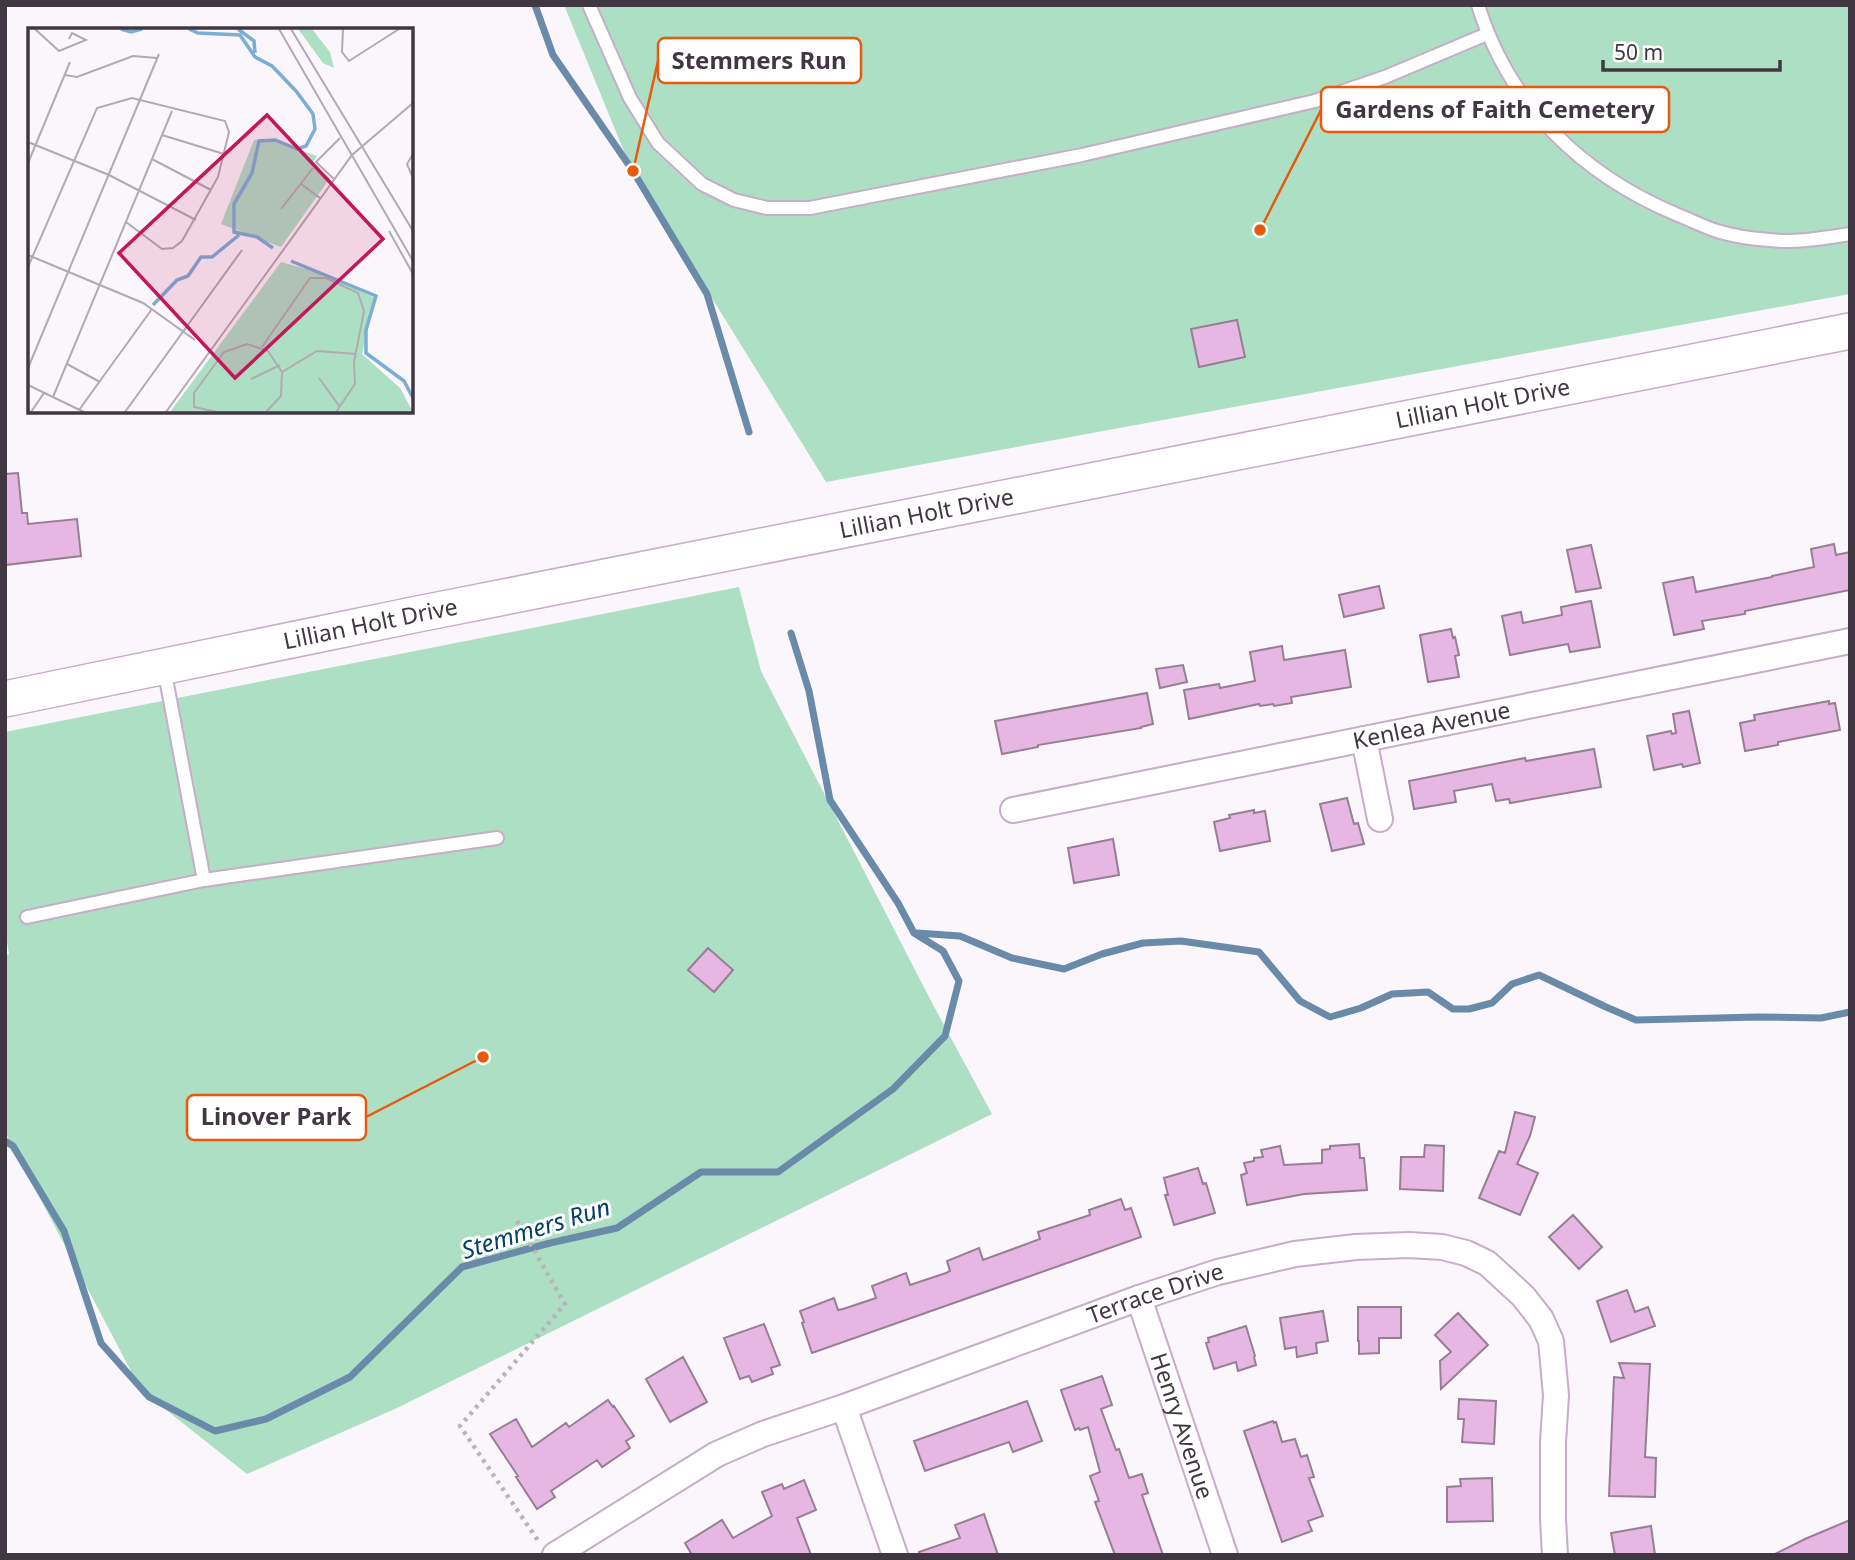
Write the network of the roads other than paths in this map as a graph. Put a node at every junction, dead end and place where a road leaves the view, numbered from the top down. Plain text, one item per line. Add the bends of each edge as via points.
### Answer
1 (589, 5) edge
2 (1478, 5) edge
3 (1487, 34) junction
4 (1850, 234) edge
5 (1850, 331) edge
6 (1850, 641) edge
7 (164, 666) junction
8 (5, 699) edge
9 (1364, 739) junction
10 (1013, 810) dead end
11 (1380, 819) dead end
12 (497, 838) dead end
13 (204, 880) junction
14 (27, 917) dead end
15 (1139, 1298) junction
16 (844, 1407) junction
17 (548, 1549) edge
18 (895, 1555) edge
19 (1225, 1555) edge
20 (1555, 1555) edge

1 - 3 lane via 630,98 658,143 702,184 734,200 767,208 810,208 1250,117 1385,77
2 - 3 lane
3 - 4 lane via 1520,93 1571,151 1646,200 1718,232 1771,240
5 - 7 main road, Lillian Holt Drive
6 - 9 street, Kenlea Avenue
7 - 8 main road, Lillian Holt Drive
7 - 13 lane
9 - 10 street, Kenlea Avenue
9 - 11 street
12 - 13 lane
13 - 14 lane
15 - 16 street, Terrace Drive
15 - 19 street, Henry Avenue
15 - 20 street, Terrace Drive via 1231,1269 1295,1254 1356,1247 1442,1247 1487,1263 1524,1296 1551,1341 1556,1395
16 - 17 street, Terrace Drive via 717,1454
16 - 18 street

